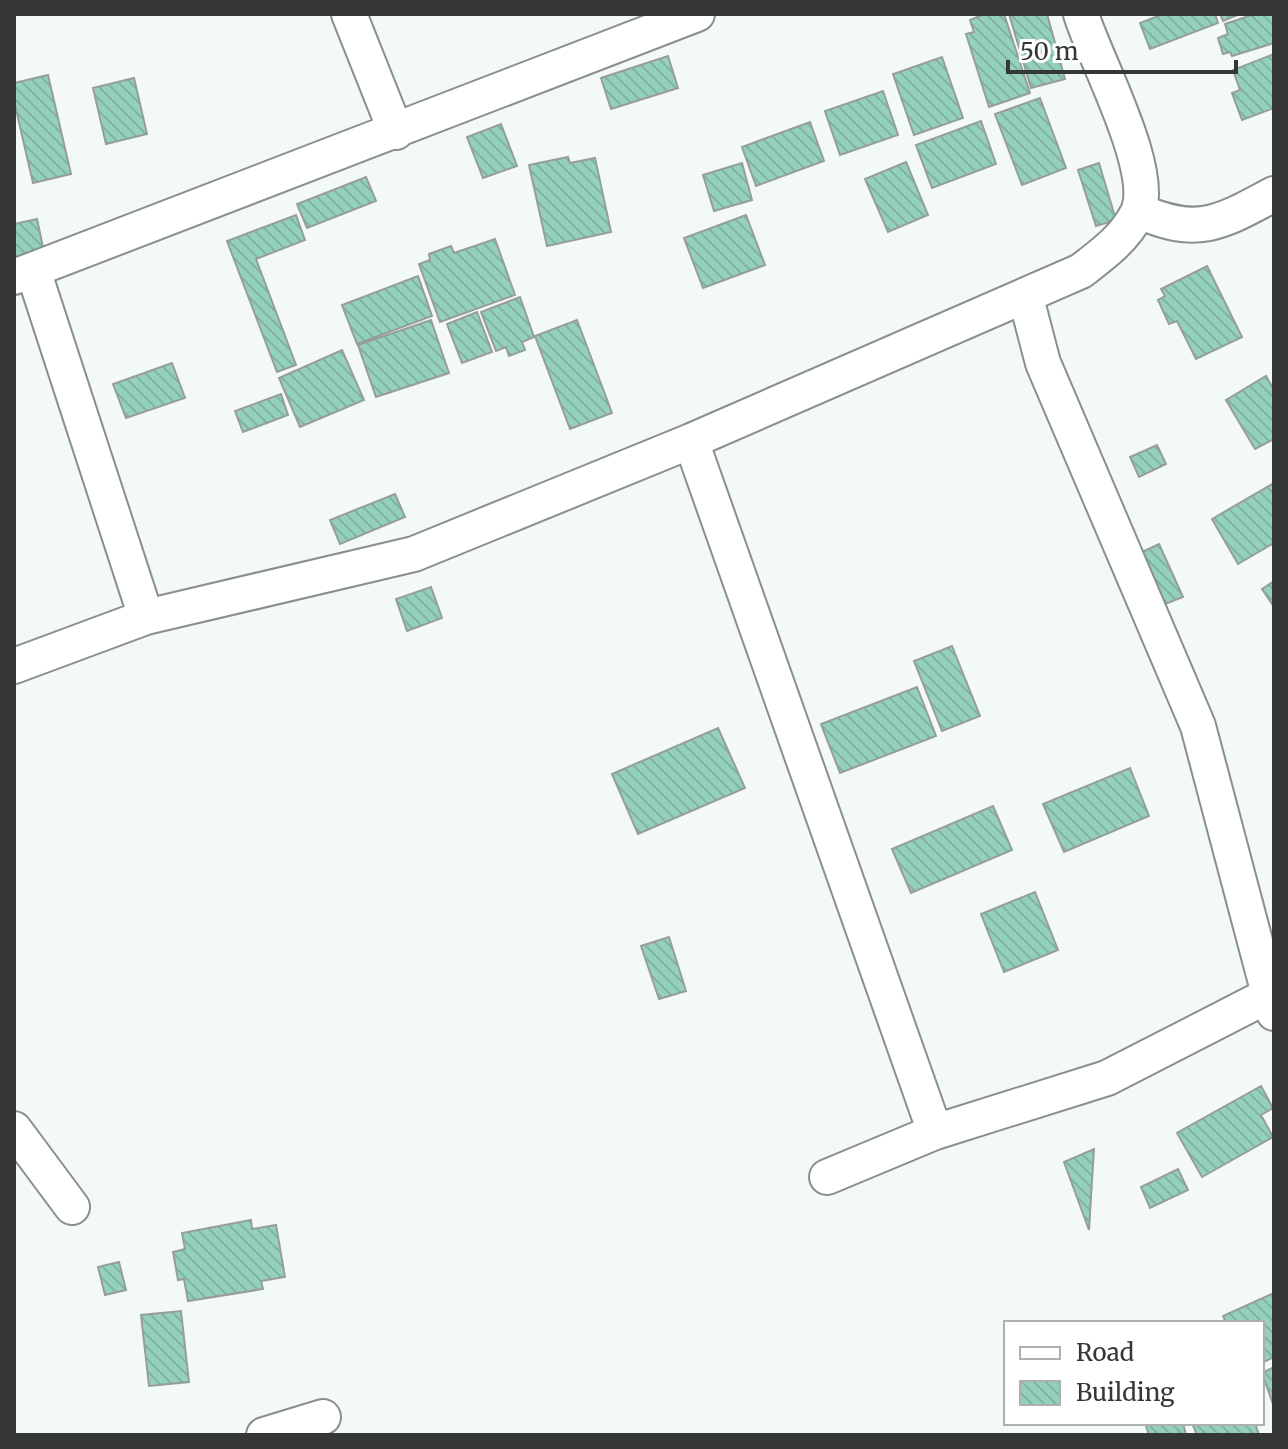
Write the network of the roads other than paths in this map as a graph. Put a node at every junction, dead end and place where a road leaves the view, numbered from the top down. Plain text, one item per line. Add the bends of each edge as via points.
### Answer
1 (349, 14) edge
2 (697, 14) edge
3 (1081, 14) edge
4 (396, 132) junction
5 (1274, 194) edge
6 (1139, 211) junction
7 (24, 274) edge
8 (1026, 298) junction
9 (691, 441) junction
10 (146, 617) junction
11 (14, 666) edge
12 (1272, 1004) edge
13 (14, 1129) edge
14 (935, 1132) junction
15 (827, 1177) dead end
16 (72, 1207) dead end
17 (323, 1417) dead end
18 (264, 1435) edge

1 - 4 street
2 - 4 street
3 - 6 street via 1128,127 1138,168
4 - 7 street
5 - 6 street via 1204,226 1165,222
6 - 8 street via 1116,244 1081,271
7 - 10 street
8 - 9 street
8 - 12 street via 1043,363 1198,726
9 - 10 street via 414,554
9 - 14 street
10 - 11 street
12 - 14 street via 1107,1078
13 - 16 street
14 - 15 street
17 - 18 street

